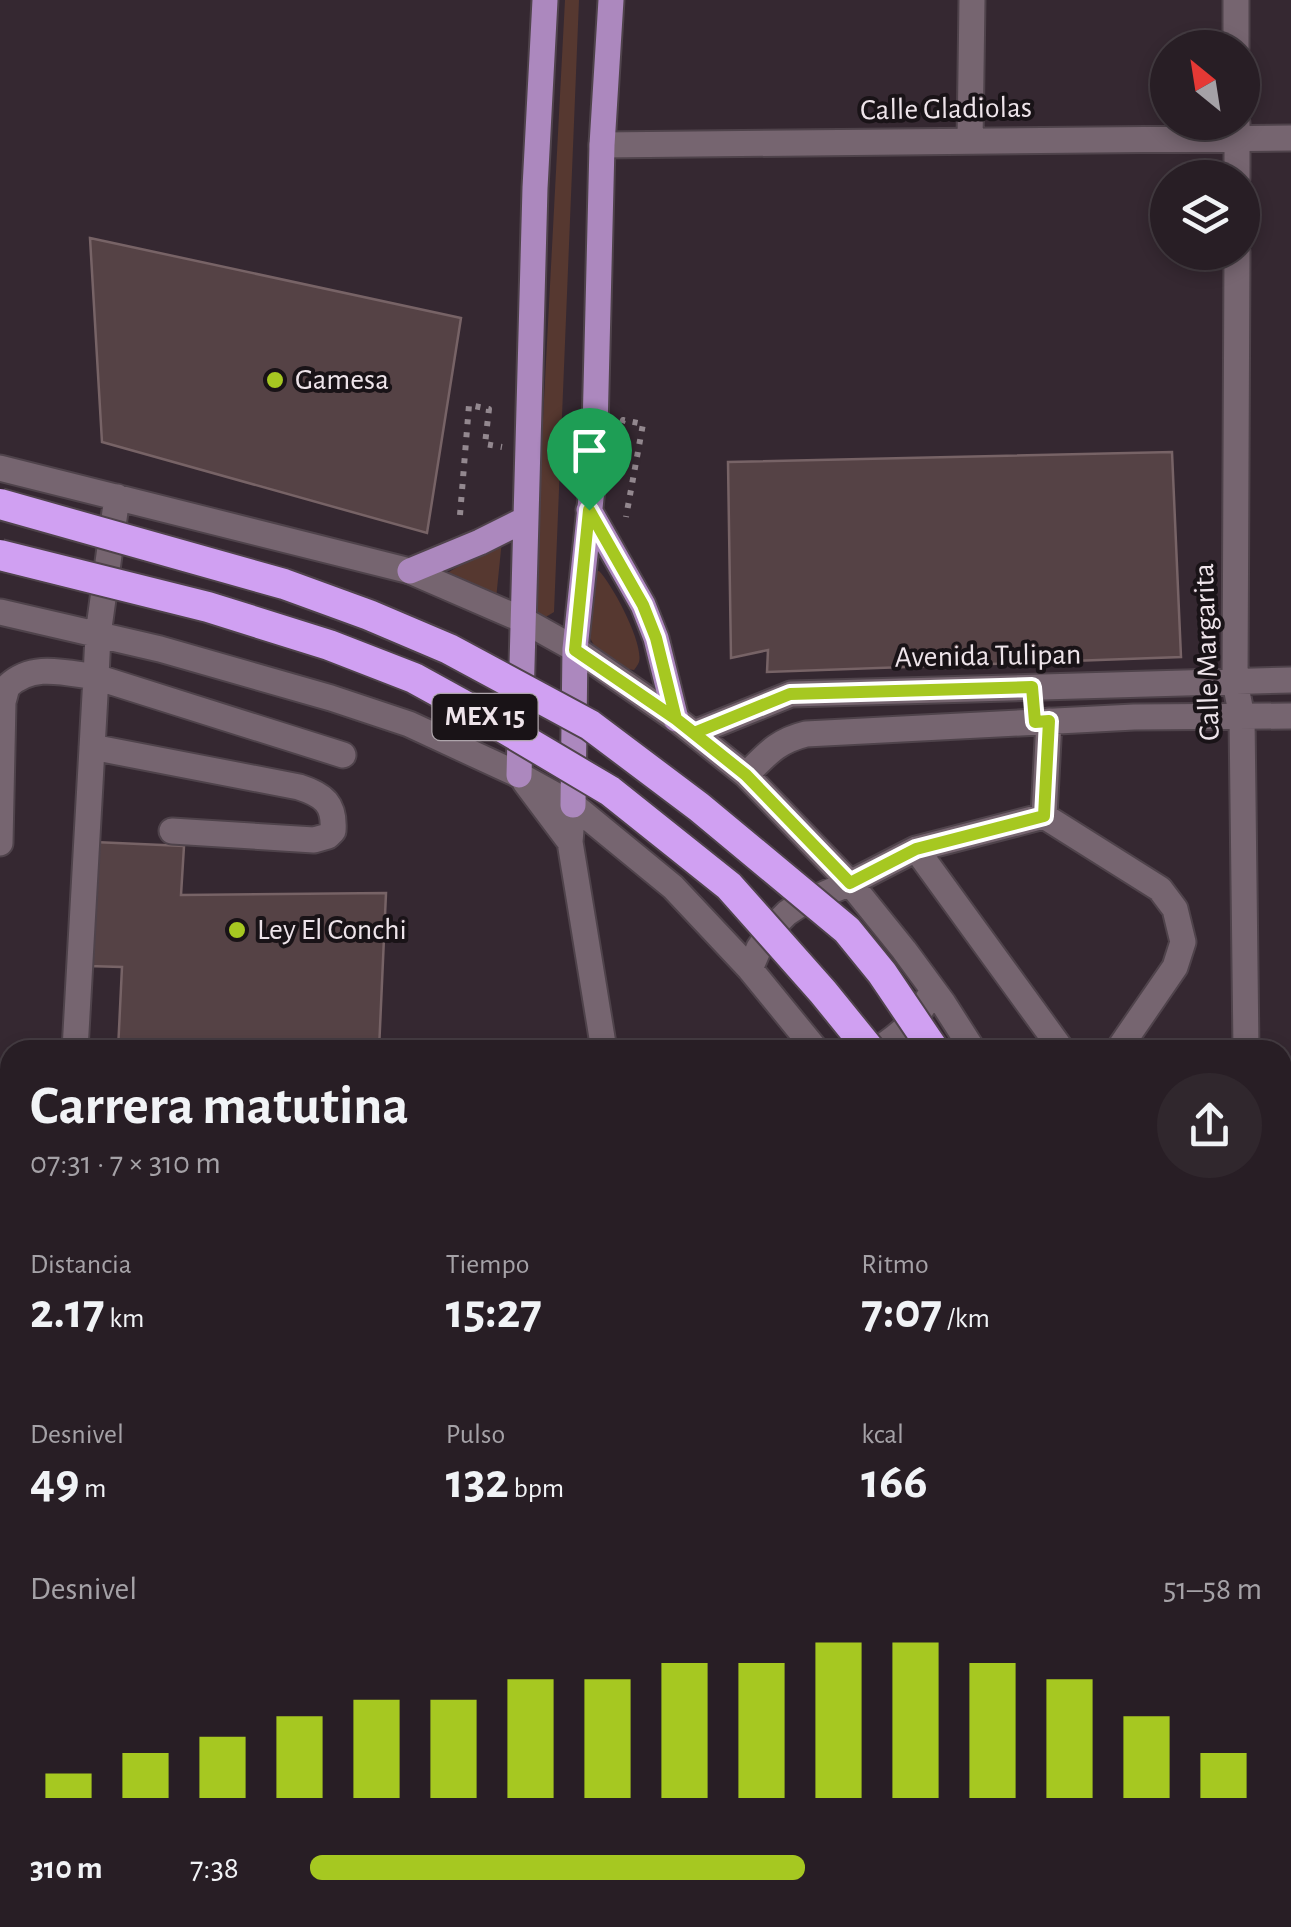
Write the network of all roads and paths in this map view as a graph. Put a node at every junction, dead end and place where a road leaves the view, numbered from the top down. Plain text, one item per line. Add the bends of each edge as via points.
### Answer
1 (545, 0) edge
2 (611, 0) edge
3 (972, 0) edge
4 (1236, 0) edge
5 (1236, 30) edge
6 (1260, 133) edge
7 (1150, 134) edge
8 (1291, 138) edge
9 (970, 141) junction
10 (602, 145) junction
11 (1237, 270) edge
12 (619, 438) dead end
13 (485, 444) dead end
14 (0, 468) edge
15 (117, 497) junction
16 (0, 504) edge
17 (589, 510) junction
18 (460, 515) dead end
19 (626, 518) dead end
20 (524, 520) junction
21 (0, 555) edge
22 (410, 571) junction
23 (0, 612) edge
24 (523, 620) junction
25 (98, 635) junction
26 (575, 650) junction
27 (96, 677) junction
28 (1291, 680) edge
29 (1236, 682) junction
30 (1032, 687) junction
31 (1242, 716) junction
32 (1291, 716) edge
33 (1042, 721) junction
34 (685, 726) junction
35 (92, 747) junction
36 (343, 755) dead end
37 (519, 775) junction
38 (746, 775) junction
39 (573, 805) junction
40 (1044, 816) junction
41 (172, 831) dead end
42 (570, 842) junction
43 (0, 843) edge
44 (916, 849) junction
45 (850, 883) junction
46 (750, 969) junction
47 (933, 990) junction
48 (76, 1040) edge
49 (602, 1040) edge
50 (808, 1040) edge
51 (865, 1040) edge
52 (892, 1040) edge
53 (927, 1040) edge
54 (966, 1040) edge
55 (1055, 1040) edge
56 (1125, 1040) edge
57 (1246, 1040) edge

1 - 20 main road
2 - 10 main road
3 - 9 street
4 - 5 street
6 - 8 street, Calle Gladiolas
7 - 9 street, Calle Gladiolas
9 - 10 street, Calle Gladiolas
10 - 17 main road
11 - 29 street, Calle Margarita
12 - 19 path via 623,420 643,424
13 - 18 path via 489,409 469,405
14 - 15 street
15 - 22 street
15 - 25 street
16 - 53 highway, MEX 15, bridge via 284,584 369,615 590,725 847,930
17 - 26 main road
17 - 34 main road via 643,605
20 - 22 main road
20 - 24 main road
21 - 51 highway, MEX 15, bridge via 329,645 414,678 492,721 610,791 729,886
22 - 24 street
23 - 25 street, MEX 15
24 - 26 street
24 - 37 main road
25 - 27 street
25 - 37 street, MEX 15 via 393,718
26 - 34 street
26 - 39 main road
27 - 35 street
27 - 36 street
27 - 43 street via 42,670 7,687
28 - 29 street, Avenida Tulipan
29 - 30 street, Avenida Tulipan
29 - 31 street, Calle Margarita
30 - 33 street
30 - 34 street, Avenida Tulipan via 790,694
31 - 32 street
31 - 33 street
31 - 57 street, Calle Margarita
33 - 38 street via 806,734 788,738
33 - 40 street
34 - 38 street
35 - 41 street via 300,787 329,802 334,818 334,831 314,840
35 - 48 street
37 - 39 street, MEX 15
37 - 42 street
38 - 45 street
39 - 42 street
39 - 46 street, MEX 15 via 673,888
40 - 44 street
40 - 56 street via 1160,889 1175,909 1182,942 1175,968
42 - 49 street
44 - 45 street
44 - 55 street
45 - 46 street via 787,913
45 - 47 street
46 - 50 street, MEX 15
47 - 52 street via 918,1018
47 - 54 street

